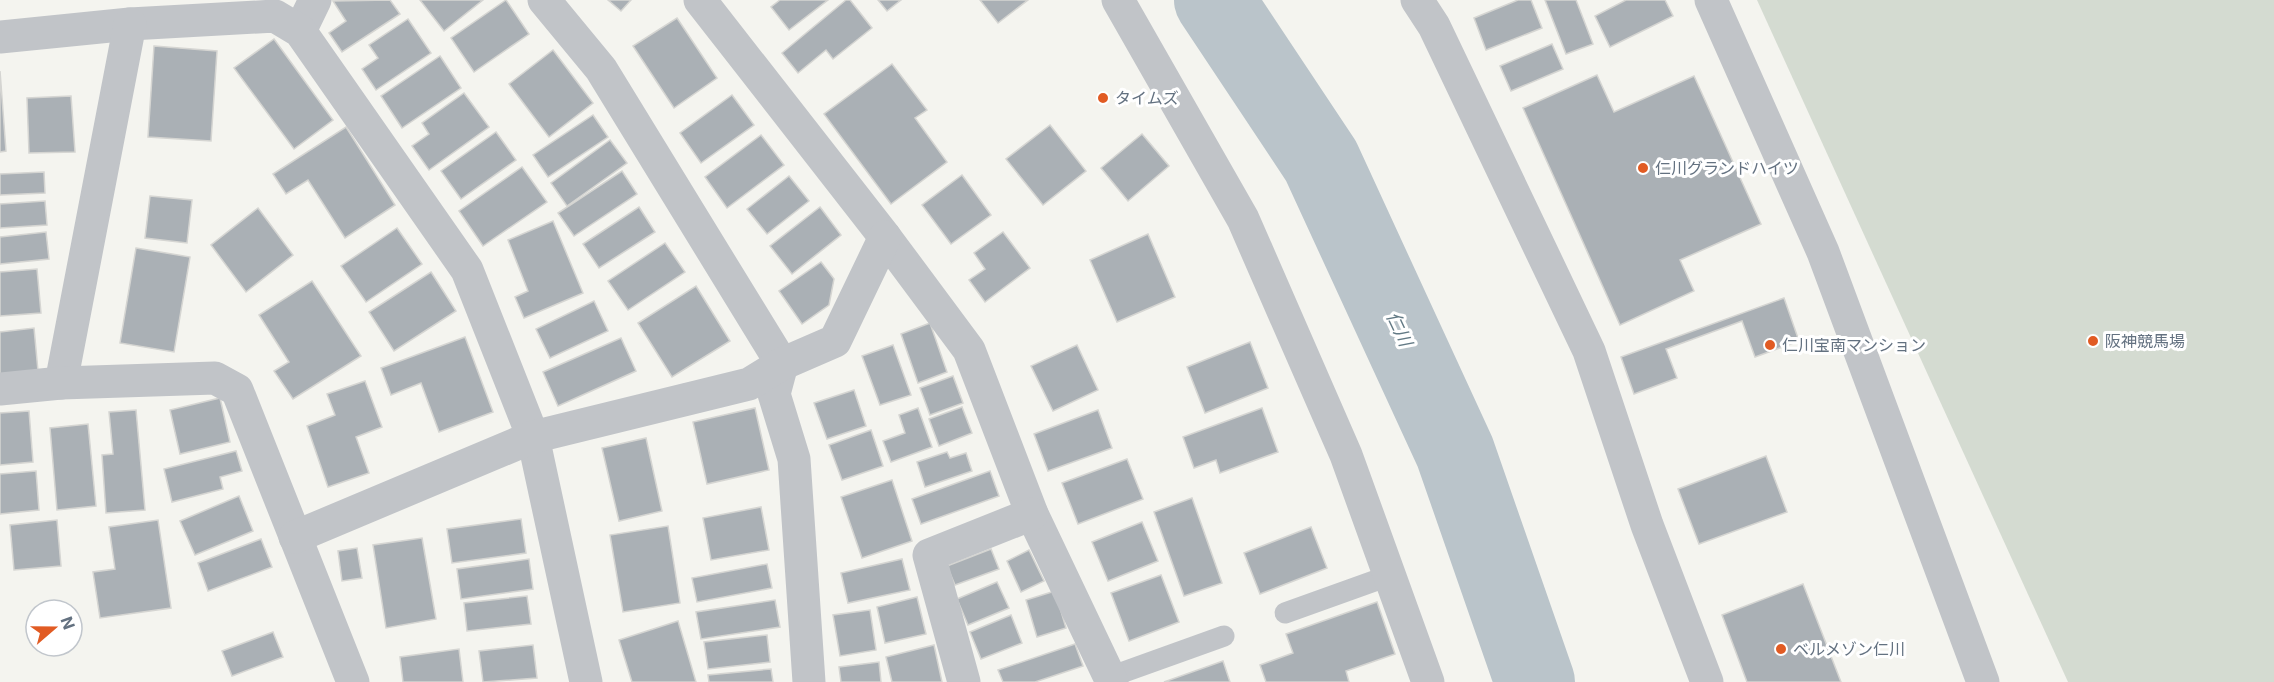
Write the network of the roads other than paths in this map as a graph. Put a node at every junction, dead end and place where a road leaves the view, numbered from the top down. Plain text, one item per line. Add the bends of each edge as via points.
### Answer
1 (315, 0) edge
2 (544, 0) edge
3 (700, 0) edge
4 (1118, 0) edge
5 (1417, 0) edge
6 (1710, 0) edge
7 (130, 24) junction
8 (300, 31) junction
9 (0, 37) edge
10 (885, 237) junction
11 (782, 364) junction
12 (61, 383) junction
13 (0, 388) edge
14 (533, 436) junction
15 (1032, 514) junction
16 (295, 537) junction
17 (1391, 575) junction
18 (1286, 613) dead end
19 (1224, 636) dead end
20 (1111, 680) edge
21 (353, 682) edge
22 (586, 682) edge
23 (809, 682) edge
24 (964, 682) edge
25 (1428, 682) edge
26 (1707, 682) edge
27 (1983, 682) edge

1 - 8 street
2 - 11 street via 601,69
3 - 10 street
4 - 17 street via 1243,219 1328,412
5 - 26 street via 1434,26 1588,351 1647,525
6 - 27 street via 1822,252
7 - 8 street via 275,16
7 - 9 street
7 - 12 street
8 - 14 street via 467,270
10 - 11 street via 835,341
10 - 15 street via 969,350
11 - 14 street via 749,384
11 - 23 street via 774,394 794,459
12 - 13 street
12 - 16 street via 215,378 237,390
14 - 16 street
14 - 22 street
15 - 20 street
15 - 24 street via 928,555
16 - 21 street
17 - 18 lane
17 - 25 street
19 - 20 lane

